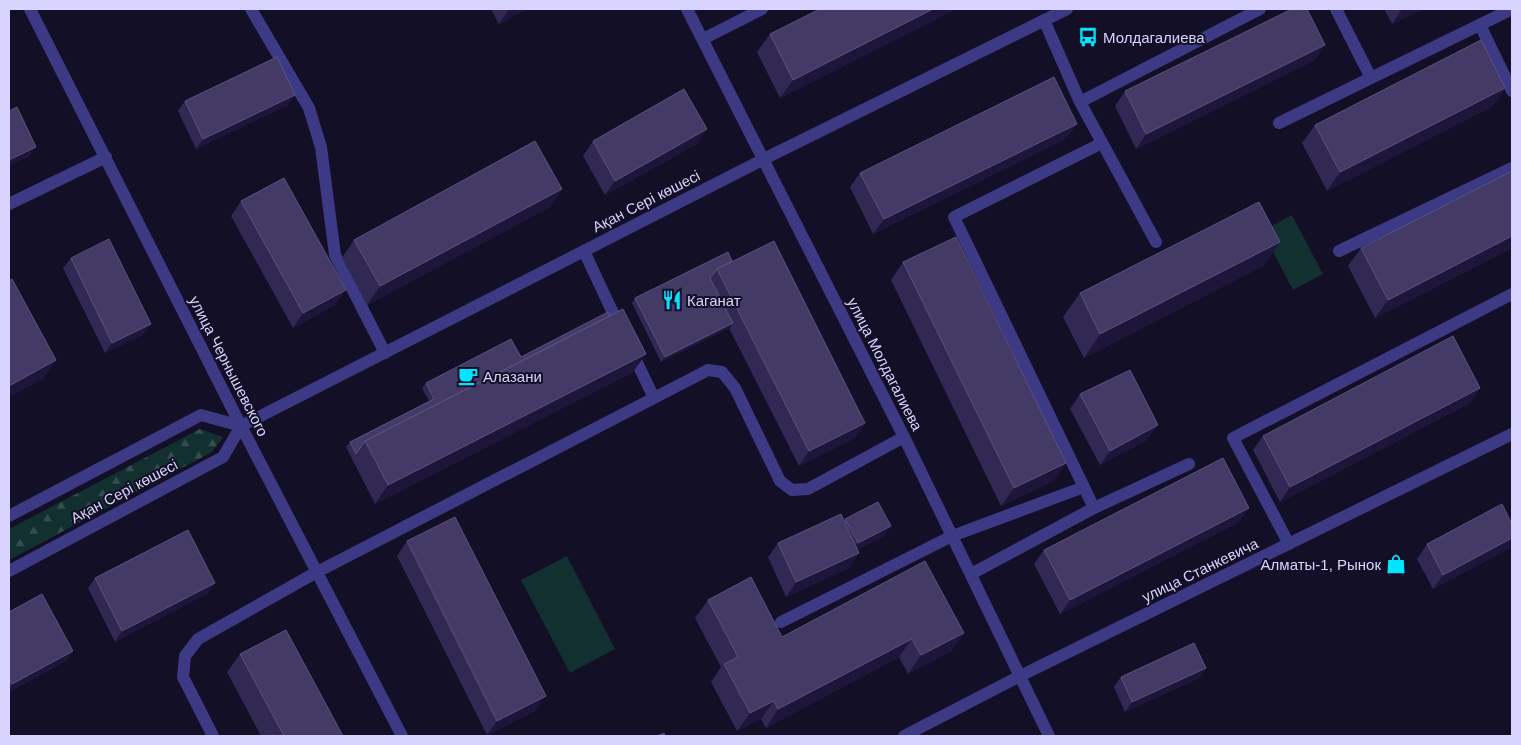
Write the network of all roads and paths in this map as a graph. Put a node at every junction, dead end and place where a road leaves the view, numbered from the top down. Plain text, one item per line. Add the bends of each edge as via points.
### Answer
1 (30, 9) edge
2 (251, 9) edge
3 (687, 9) edge
4 (762, 9) edge
5 (1067, 9) edge
6 (1260, 9) edge
7 (1336, 9) edge
8 (1512, 9) edge
9 (1044, 20) junction
10 (1480, 24) junction
11 (703, 39) junction
12 (1508, 72) edge
13 (1372, 78) junction
14 (1512, 91) edge
15 (1080, 102) junction
16 (1280, 123) dead end
17 (1102, 143) junction
18 (106, 157) junction
19 (764, 159) junction
20 (1512, 168) edge
21 (9, 204) edge
22 (1156, 242) dead end
23 (584, 251) junction
24 (1339, 252) dead end
25 (1512, 294) edge
26 (385, 352) junction
27 (654, 398) junction
28 (241, 426) junction
29 (1512, 434) edge
30 (904, 437) junction
31 (1189, 464) dead end
32 (1084, 487) junction
33 (1094, 508) junction
34 (9, 516) edge
35 (952, 536) junction
36 (1289, 544) junction
37 (9, 571) edge
38 (317, 572) junction
39 (971, 574) junction
40 (781, 622) dead end
41 (1020, 676) junction
42 (213, 736) edge
43 (402, 736) edge
44 (904, 736) edge
45 (1049, 736) edge

1 - 18 street, улица Чернышевского
2 - 26 street via 309,108 321,147 335,255
3 - 11 street, улица Молдагалиева
4 - 11 street
5 - 9 street, Ақан Сері көшесі
6 - 15 street
7 - 13 street
8 - 10 street
9 - 15 street
9 - 19 street, Ақан Сері көшесі
10 - 12 street
10 - 13 street
11 - 19 street, улица Молдагалиева
12 - 14 street
13 - 16 street
15 - 17 street
17 - 22 street
17 - 32 street via 954,218
18 - 21 street
18 - 28 street, улица Чернышевского
19 - 23 street, Ақан Сері көшесі
19 - 30 street, улица Молдагалиева
20 - 24 street
23 - 26 street, Ақан Сері көшесі
23 - 27 street
25 - 36 street via 1233,438
26 - 28 street, Ақан Сері көшесі
27 - 30 street via 708,370 722,372 735,388 780,481 792,490 808,490
27 - 38 street
28 - 34 street, Ақан Сері көшесі via 201,415
28 - 37 street, Ақан Сері көшесі via 223,457
28 - 38 street, улица Чернышевского
29 - 36 street, улица Станкевича
30 - 35 street, улица Молдагалиева
31 - 33 street
32 - 33 street
32 - 35 street
33 - 39 street
35 - 39 street, улица Молдагалиева
35 - 40 street
36 - 41 street, улица Станкевича
38 - 42 street via 198,639 185,656 182,677
38 - 43 street, улица Чернышевского
39 - 41 street, улица Молдагалиева
41 - 44 street, улица Станкевича
41 - 45 street, улица Молдагалиева

